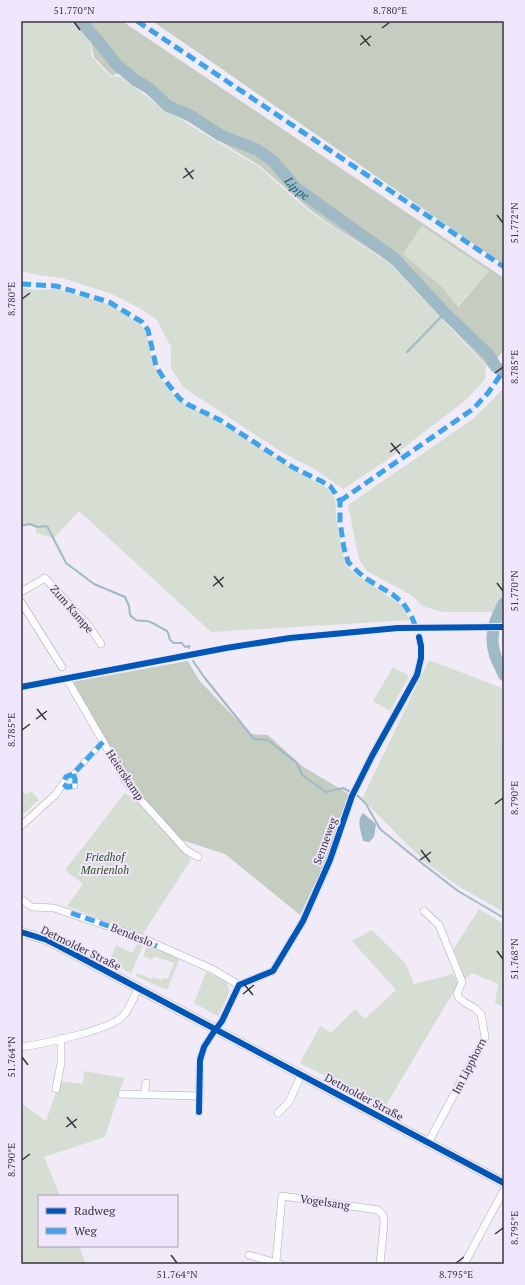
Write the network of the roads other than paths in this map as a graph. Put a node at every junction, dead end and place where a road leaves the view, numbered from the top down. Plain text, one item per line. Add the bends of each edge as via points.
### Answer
1 (21, 592) edge
2 (21, 602) edge
3 (419, 637) dead end
4 (101, 644) dead end
5 (62, 667) dead end
6 (68, 681) dead end
7 (103, 742) junction
8 (73, 774) junction
9 (63, 784) junction
10 (21, 826) edge
11 (198, 857) dead end
12 (21, 900) edge
13 (424, 911) dead end
14 (21, 932) edge
15 (239, 985) junction
16 (138, 988) junction
17 (216, 1028) junction
18 (61, 1038) junction
19 (21, 1047) edge
20 (301, 1075) junction
21 (146, 1083) dead end
22 (56, 1089) dead end
23 (122, 1094) dead end
24 (144, 1095) junction
25 (199, 1096) junction
26 (199, 1112) dead end
27 (278, 1113) dead end
28 (428, 1143) junction
29 (504, 1183) edge
30 (504, 1190) edge
31 (249, 1255) dead end
32 (278, 1263) edge
33 (380, 1264) edge
34 (464, 1264) edge

1 - 4 street, Zum Kampe via 45,578 89,626
2 - 5 street
3 - 15 street, Senneweg via 421,658 416,675 354,793 330,860 303,920 273,971
6 - 7 street, Heierskamp
7 - 8 street
7 - 11 street, Heierskamp via 140,799 186,850
8 - 9 street via 66,777
8 - 9 street via 75,786
9 - 10 street via 55,795
12 - 15 street, Bendeslo via 32,907 54,908 137,936
13 - 28 street, Im Lipphorn via 439,925 462,982 459,998 481,1014 486,1037
14 - 16 street, Detmolder Straße via 47,940
15 - 17 street
16 - 17 street, Detmolder Straße
16 - 18 street via 125,1014 116,1021 106,1027
17 - 20 street, Detmolder Straße
17 - 25 street via 204,1047 200,1060
18 - 19 street
18 - 22 street via 61,1063
20 - 27 street via 289,1102
20 - 28 street, Detmolder Straße
21 - 24 street
23 - 24 street
24 - 25 street
25 - 26 street
28 - 29 street, Detmolder Straße
30 - 34 street
31 - 32 street
32 - 33 street, Vogelsang via 282,1196 378,1210 383,1215 384,1223

